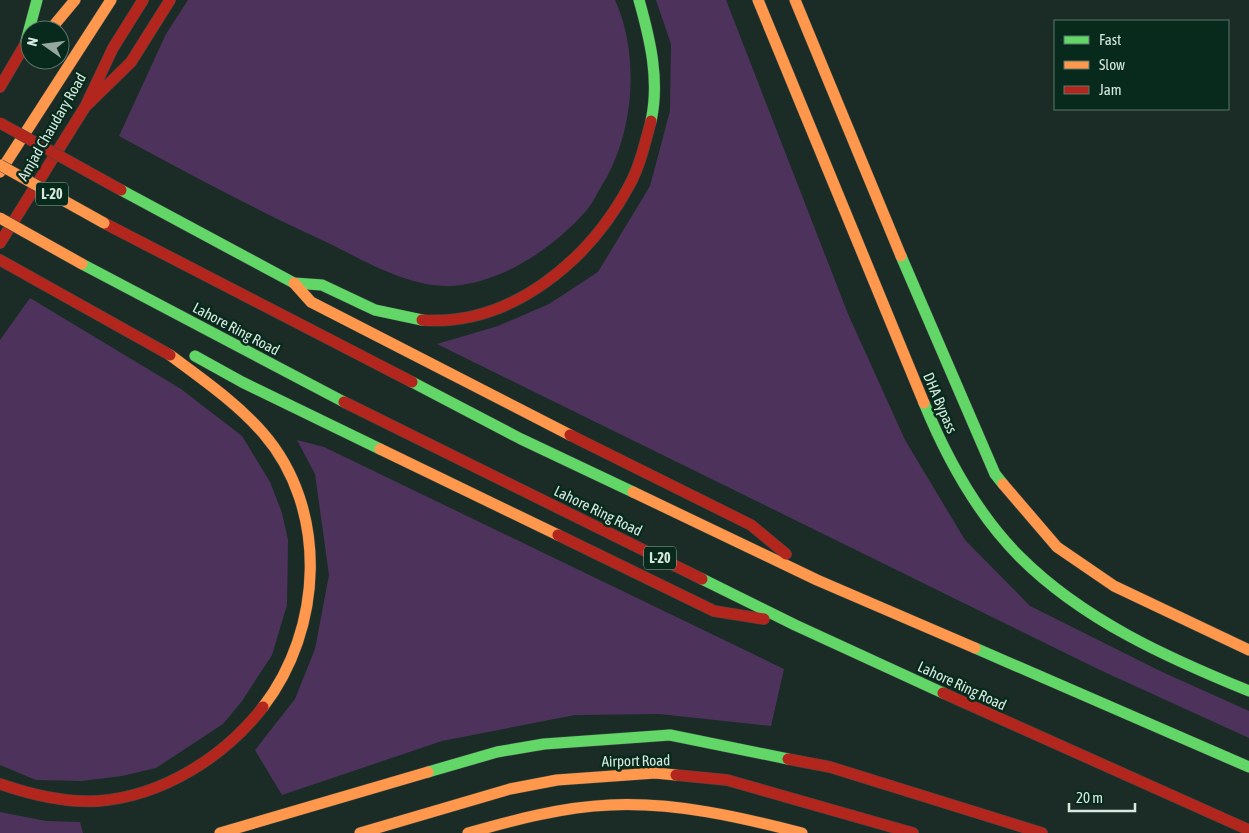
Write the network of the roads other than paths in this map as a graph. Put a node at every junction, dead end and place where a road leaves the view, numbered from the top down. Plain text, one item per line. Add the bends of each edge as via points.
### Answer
1 (75, 0) edge
2 (111, 0) edge
3 (143, 0) edge
4 (170, 0) edge
5 (638, 0) edge
6 (758, 0) edge
7 (795, 0) edge
8 (42, 4) edge
9 (36, 20) edge
10 (36, 20) edge
11 (58, 20) edge
12 (20, 56) edge
13 (0, 87) edge
14 (85, 107) junction
15 (0, 124) edge
16 (0, 165) edge
17 (0, 172) edge
18 (0, 218) edge
19 (0, 243) edge
20 (0, 260) edge
21 (294, 283) junction
22 (167, 352) junction
23 (817, 580) junction
24 (795, 625) junction
25 (1249, 650) edge
26 (1249, 691) edge
27 (1249, 767) edge
28 (0, 784) edge
29 (1249, 830) edge
30 (220, 833) edge
31 (360, 833) edge
32 (468, 833) edge
33 (802, 833) edge
34 (912, 833) edge
35 (1042, 833) edge

1 - 11 main road
2 - 17 main road
3 - 14 main road, Amjad Chaudary Road via 112,48
4 - 14 main road via 130,62
5 - 21 main road via 651,41 654,88 649,128 637,170 618,209 576,257 524,297 476,316 444,321 414,320 383,313 318,284
6 - 26 main road, DHA Bypass via 941,444 965,486 1021,558 1092,614
7 - 25 main road, DHA Bypass via 995,474 1057,546 1073,558 1114,586
8 - 9 main road
8 - 10 main road
12 - 13 main road
14 - 19 main road, Amjad Chaudary Road
15 - 21 main road, bridge
16 - 23 main road, Lahore Ring Road / L-20, bridge via 104,223 521,439
18 - 24 main road, Lahore Ring Road / L-20, bridge via 322,391
20 - 22 main road
21 - 23 main road via 311,302 751,525
22 - 24 main road via 197,357 250,387 714,611
22 - 28 main road via 254,420 282,458 297,488 303,504 310,549 311,591 288,668 275,695 247,728 221,752 188,774 125,796 91,801
23 - 27 main road, Lahore Ring Road / L-20
24 - 29 main road, Lahore Ring Road / L-20
30 - 35 main road via 498,752 590,739 670,735 830,767
31 - 34 main road, Airport Road via 510,789 558,780 655,773 727,780
32 - 33 main road via 549,812 619,805 667,806 754,820

